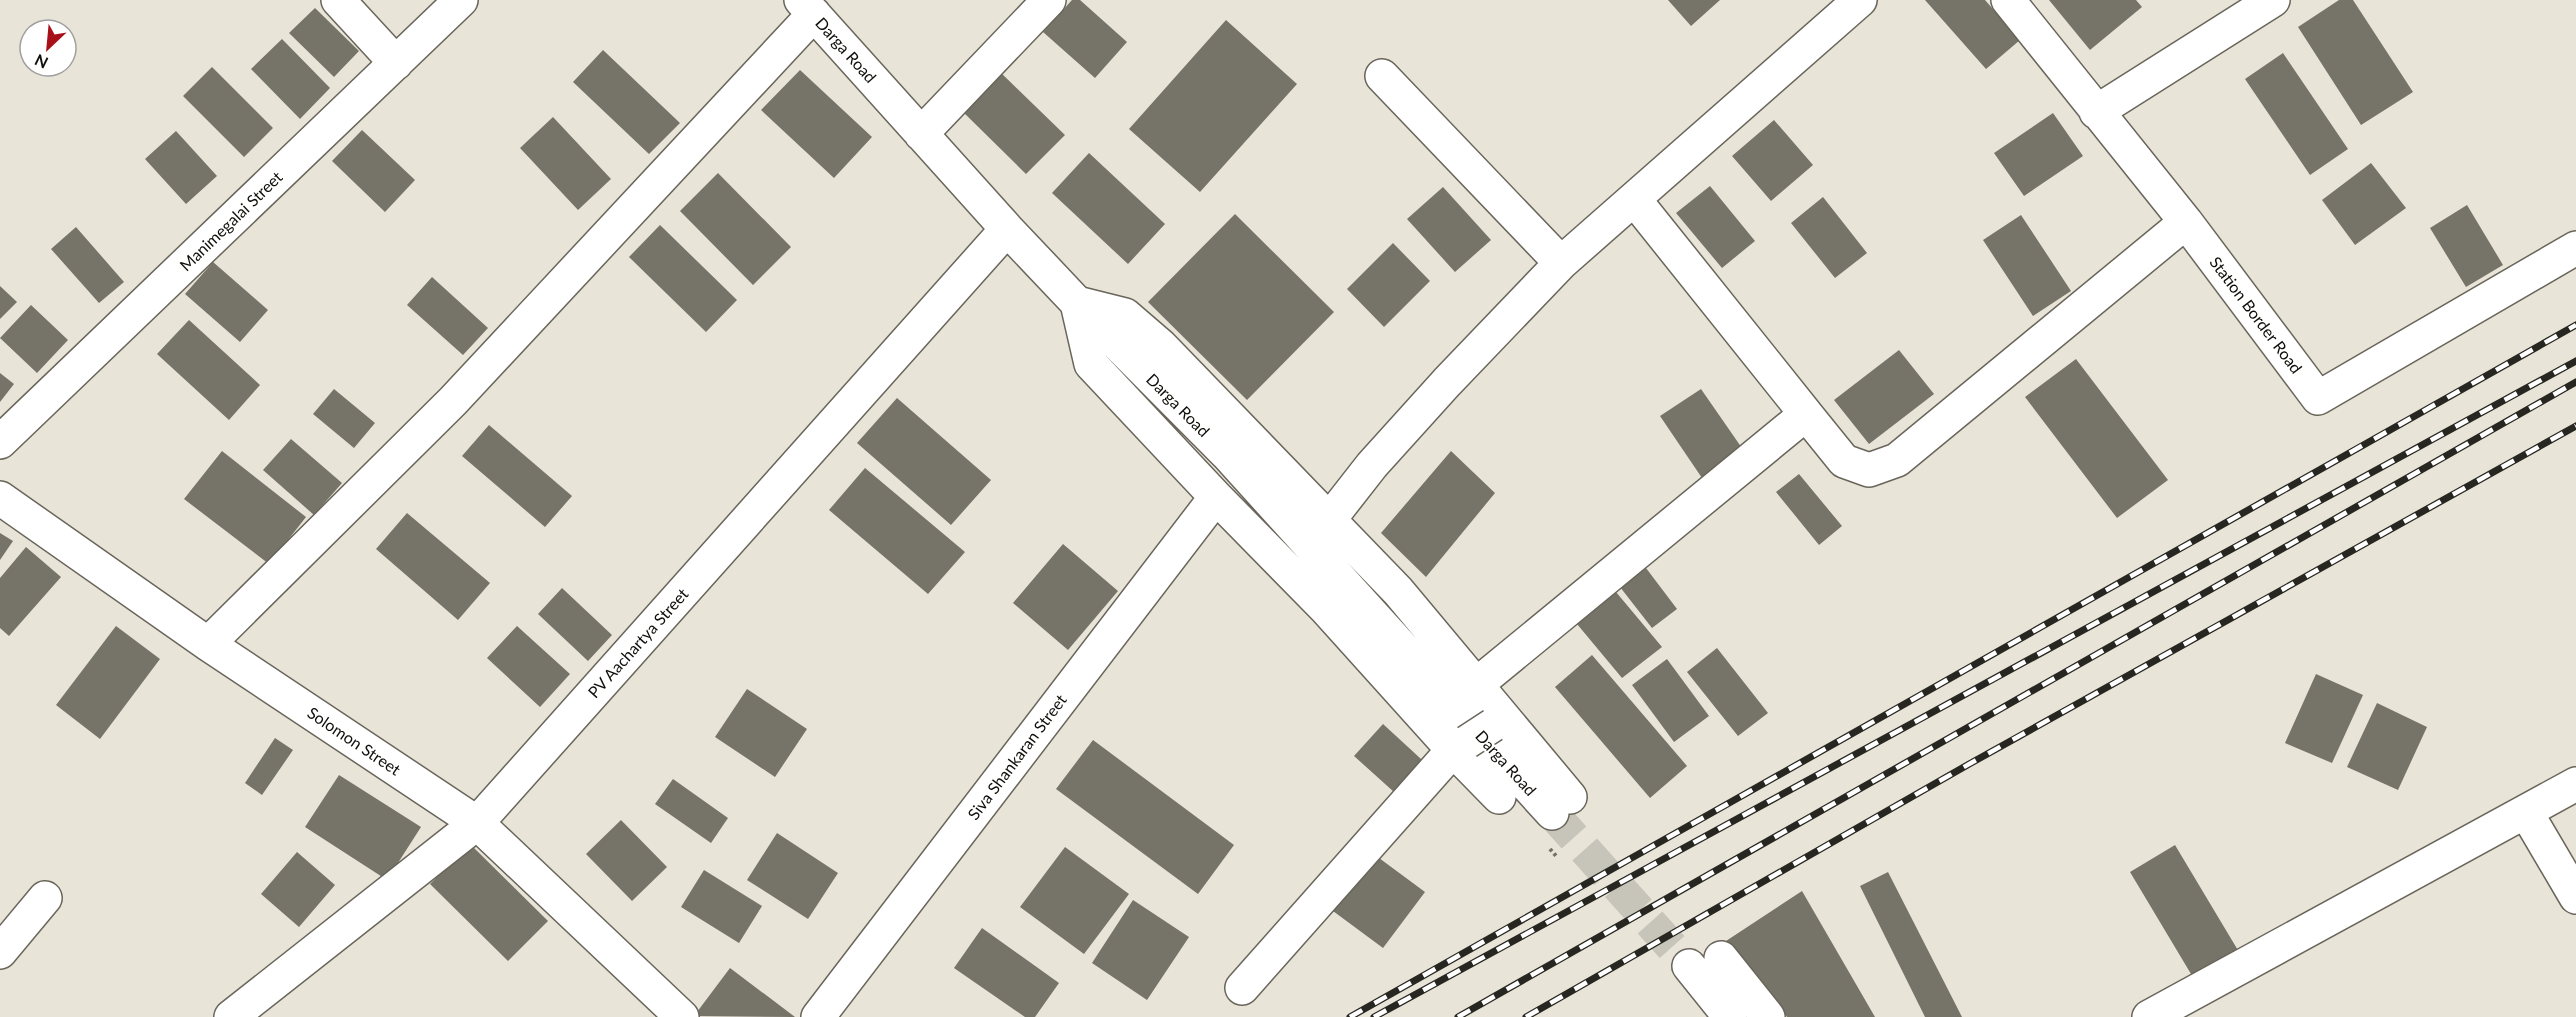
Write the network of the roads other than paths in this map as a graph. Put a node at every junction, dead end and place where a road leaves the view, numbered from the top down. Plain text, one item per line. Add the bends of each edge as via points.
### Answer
1 (338, 0) edge
2 (461, 0) edge
3 (1049, 0) edge
4 (2008, 0) edge
5 (2273, 0) edge
6 (1842, 5) edge
7 (808, 7) edge
8 (396, 63) junction
9 (1382, 76) dead end
10 (2096, 112) junction
11 (921, 134) junction
12 (1634, 199) junction
13 (2186, 222) junction
14 (1007, 229) junction
15 (2576, 248) edge
16 (1561, 263) junction
17 (1077, 303) junction
18 (1806, 414) junction
19 (0, 442) edge
20 (1216, 497) junction
21 (0, 498) edge
22 (1329, 520) junction
23 (208, 644) junction
24 (1476, 685) junction
25 (1479, 734) junction
26 (2576, 784) edge
27 (1499, 797) dead end
28 (2526, 812) junction
29 (477, 823) junction
30 (2576, 897) edge
31 (45, 898) dead end
32 (0, 951) edge
33 (1721, 958) tunnel mouth
34 (1689, 966) tunnel mouth
35 (1242, 988) dead end
36 (231, 1017) edge
37 (682, 1017) edge
38 (818, 1017) edge
39 (1730, 1017) edge
40 (1768, 1017) edge
41 (2149, 1017) edge

1 - 8 street
2 - 8 street, Manimegalai Street
3 - 11 street
4 - 10 street, Station Border Road
5 - 10 street
6 - 12 street
7 - 11 street, Darga Road
7 - 23 street via 453,401
8 - 19 street, Manimegalai Street
9 - 16 street
10 - 13 street, Station Border Road
11 - 14 street, Darga Road
12 - 16 street
12 - 18 street
13 - 15 street, Station Border Road via 2318,398
13 - 18 street via 1898,459 1869,470 1844,461
14 - 17 street, Darga Road
14 - 29 street, PV Aachartya Street
16 - 22 street via 1439,390
17 - 20 street via 1091,364
17 - 22 street via 1125,315 1161,346
17 - 25 street, Darga Road via 1227,454 1561,805
18 - 24 street
20 - 25 street via 1326,609
20 - 38 street, Siva Shankaran Street
21 - 23 street, Solomon Street
22 - 24 street via 1398,591
23 - 29 street, Solomon Street
24 - 25 street
25 - 27 street
25 - 35 street
26 - 28 street
28 - 30 street
28 - 41 street
29 - 36 street, PV Aachartya Street
29 - 37 street, Solomon Street
31 - 32 street
33 - 40 street
34 - 39 street

